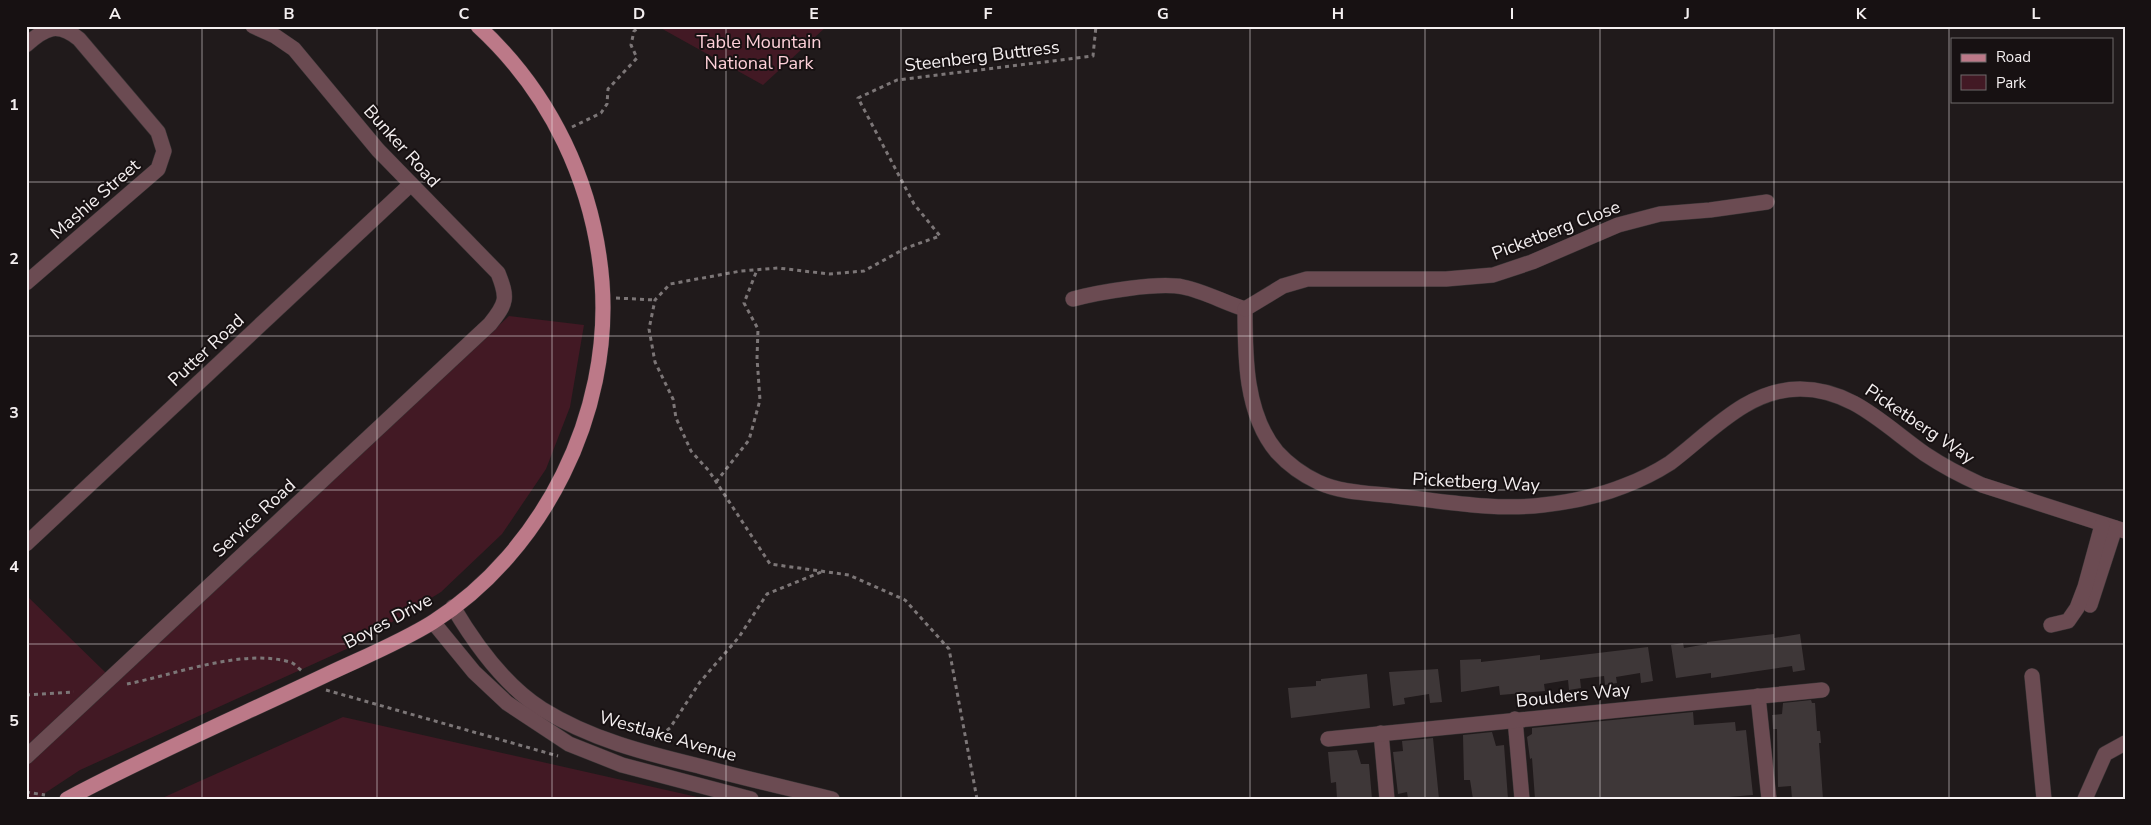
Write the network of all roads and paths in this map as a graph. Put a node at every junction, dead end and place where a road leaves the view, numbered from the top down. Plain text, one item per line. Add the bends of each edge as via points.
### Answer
1 (253, 26) edge
2 (478, 26) edge
3 (642, 26) edge
4 (1096, 26) edge
5 (55, 28) edge
6 (26, 45) edge
7 (572, 128) dead end
8 (410, 184) junction
9 (1766, 202) dead end
10 (757, 270) junction
11 (26, 283) edge
12 (616, 298) dead end
13 (1073, 299) dead end
14 (655, 300) junction
15 (505, 304) joint
16 (1245, 309) junction
17 (716, 482) junction
18 (2114, 528) edge
19 (26, 544) edge
20 (822, 572) junction
21 (2090, 605) dead end
22 (453, 607) junction
23 (433, 622) junction
24 (2051, 625) dead end
25 (302, 672) dead end
26 (2032, 676) dead end
27 (125, 684) dead end
28 (323, 689) dead end
29 (97, 690) junction
30 (1822, 690) dead end
31 (26, 695) edge
32 (1758, 696) junction
33 (1515, 719) junction
34 (1381, 733) junction
35 (1328, 739) dead end
36 (2125, 744) edge
37 (640, 751) junction
38 (26, 757) edge
39 (562, 757) dead end
40 (26, 792) edge
41 (45, 795) dead end
42 (67, 799) edge
43 (751, 799) edge
44 (832, 799) edge
45 (977, 799) edge
46 (1387, 799) edge
47 (1522, 799) edge
48 (1769, 799) edge
49 (2044, 799) edge
50 (2085, 799) edge

1 - 8 street, Bunker Road via 294,49
2 - 22 main road, Boyes Drive via 527,77 572,158 586,193 600,254 603,313 600,356 592,396 574,452 561,478 522,539 476,589
3 - 7 path via 634,31 631,45 637,58 608,89 607,104 601,113
4 - 10 path, Steenberg Buttress via 1093,56 897,80 858,98 914,204 940,236 906,248 864,271 830,274 778,268
5 - 6 street via 36,36
5 - 11 street, Mashie Street via 67,29 79,39 158,132 164,151 158,169
8 - 15 street, Bunker Road via 498,273 506,294
8 - 19 street, Putter Road
9 - 16 street, Picketberg Close via 1660,214 1618,224 1532,262 1493,275 1446,279 1307,279 1283,286
10 - 14 path via 670,284
10 - 17 path via 744,303 758,329 760,400 749,440
12 - 14 path
13 - 16 street via 1163,285 1184,287
14 - 17 path via 649,330 655,362 673,399 676,418 691,451
15 - 29 street, Service Road via 483,331
16 - 18 street, Picketberg Way via 1245,350 1250,385 1262,427 1277,452 1301,473 1319,483 1345,490 1503,506 1542,506 1577,500 1623,487 1649,475 1754,399 1786,390 1813,389 1859,404 1924,453 1960,475
17 - 20 path via 770,564
18 - 21 street
18 - 24 street via 2077,608 2068,621
20 - 37 path via 767,594 739,637 700,682 670,728
20 - 45 path via 849,575 905,600 949,649
22 - 23 main road, Boyes Drive
22 - 37 street, Westlake Avenue via 490,661 541,708 604,740
23 - 42 main road, Boyes Drive via 119,771
23 - 43 street via 474,672 507,703 569,744 622,765
25 - 27 path via 291,662 250,658 197,666
26 - 49 street
28 - 39 path
29 - 31 path
29 - 38 street, Service Road
30 - 32 street, Boulders Way
32 - 33 street, Boulders Way
32 - 48 street
33 - 34 street, Boulders Way
33 - 47 street
34 - 35 street, Boulders Way
34 - 46 street
36 - 50 street via 2106,754
37 - 44 street, Westlake Avenue
40 - 41 path

